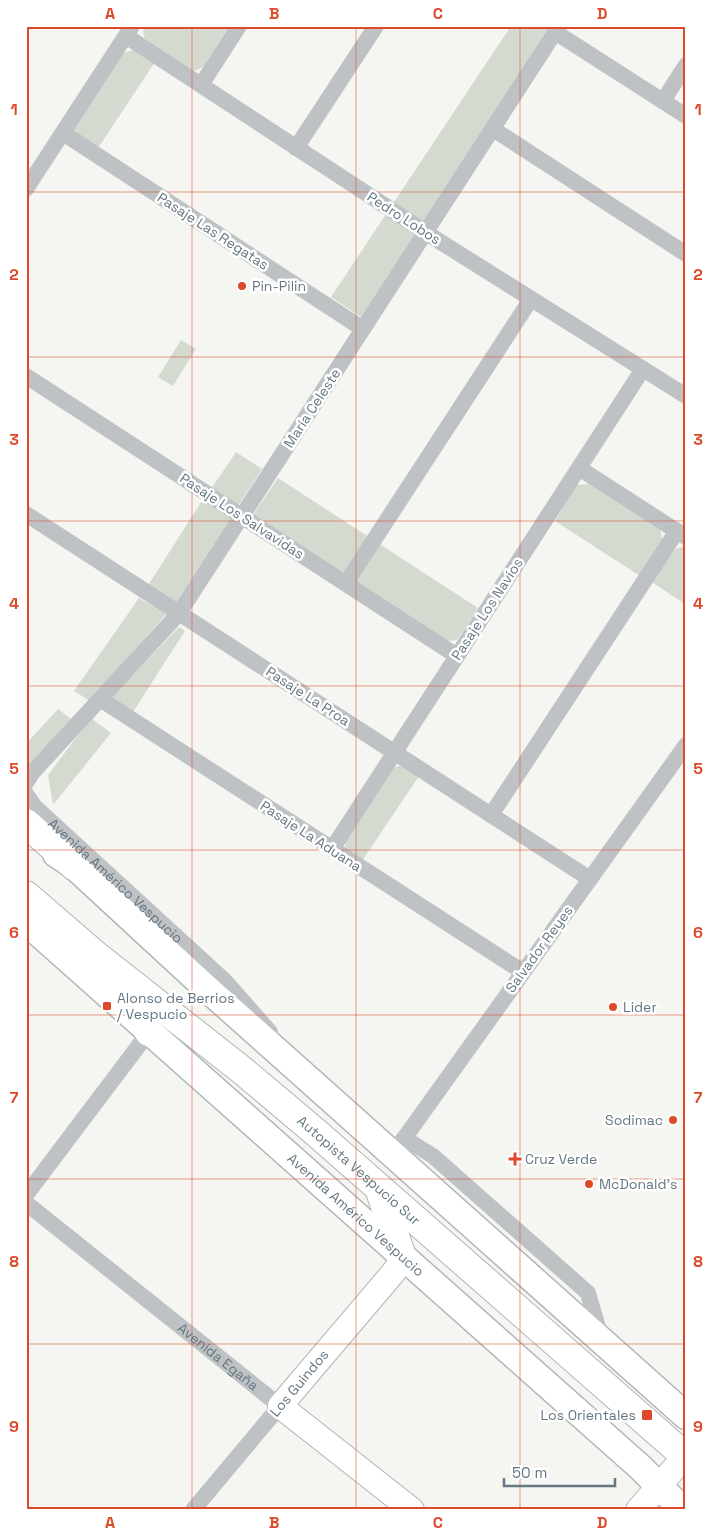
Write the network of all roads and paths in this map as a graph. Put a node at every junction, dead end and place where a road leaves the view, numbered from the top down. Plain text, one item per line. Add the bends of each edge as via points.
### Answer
1 (239, 26) edge
2 (376, 26) edge
3 (557, 29) edge
4 (129, 31) edge
5 (686, 65) edge
6 (201, 86) junction
7 (663, 102) junction
8 (686, 116) edge
9 (493, 128) junction
10 (63, 132) junction
11 (296, 148) junction
12 (32, 169) edge
13 (26, 189) edge
14 (426, 232) junction
15 (686, 254) edge
16 (531, 299) junction
17 (363, 329) junction
18 (643, 369) junction
19 (26, 376) edge
20 (684, 391) edge
21 (579, 468) junction
22 (26, 514) edge
23 (242, 516) junction
24 (681, 534) edge
25 (346, 583) junction
26 (179, 612) junction
27 (457, 656) junction
28 (100, 699) junction
29 (686, 745) edge
30 (395, 752) junction
31 (26, 784) edge
32 (26, 794) edge
33 (491, 815) junction
34 (26, 823) edge
35 (26, 834) edge
36 (332, 849) junction
37 (74, 866) junction
38 (590, 879) junction
39 (26, 895) edge
40 (26, 922) edge
41 (98, 957) junction
42 (523, 972) junction
43 (149, 1032) junction
44 (307, 1079) junction
45 (398, 1146) junction
46 (379, 1187) junction
47 (26, 1195) edge
48 (26, 1203) edge
49 (401, 1254) junction
50 (280, 1406) junction
51 (686, 1416) edge
52 (686, 1456) edge
53 (659, 1486) junction
54 (193, 1510) edge
55 (412, 1510) edge
56 (638, 1510) edge
57 (683, 1510) edge

1 - 6 street
2 - 11 street
3 - 7 street
3 - 9 street, María Celeste
4 - 6 street, Pedro Lobos
4 - 10 street
5 - 7 street
6 - 11 street, Pedro Lobos
7 - 8 street
9 - 14 street, María Celeste
9 - 15 street
10 - 12 street
10 - 17 street, Pasaje Las Regatas
11 - 14 street, Pedro Lobos
12 - 13 street
14 - 16 street, Pedro Lobos
14 - 17 street, María Celeste
16 - 18 street, Pedro Lobos
16 - 25 street
17 - 23 street, María Celeste
18 - 20 street, Pedro Lobos
18 - 21 street, Pasaje Los Navíos
19 - 23 street, Pasaje Los Salvavidas
21 - 24 street
21 - 27 street, Pasaje Los Navíos
22 - 26 street, Pasaje La Proa
23 - 25 street, Pasaje Los Salvavidas
23 - 26 street, María Celeste
24 - 33 street
25 - 27 street, Pasaje Los Salvavidas
26 - 28 street, María Celeste
26 - 30 street, Pasaje La Proa
27 - 30 street, Pasaje Los Navíos
28 - 31 street, María Celeste
28 - 36 street, Pasaje La Aduana
29 - 38 street, Salvador Reyes
30 - 33 street, Pasaje La Proa
30 - 36 street, Pasaje Los Navíos
32 - 44 street, Avenida Américo Vespucio via 35,807 226,982
33 - 38 street, Pasaje La Proa
34 - 37 highway
35 - 37 main road, Avenida Américo Vespucio
36 - 42 street, Pasaje La Aduana
37 - 44 main road, Avenida Américo Vespucio
38 - 42 street, Salvador Reyes
39 - 41 highway, Autopista Vespucio Sur
40 - 43 main road, Avenida Américo Vespucio
41 - 43 highway
41 - 46 highway, Autopista Vespucio Sur via 243,1071
42 - 45 street, Salvador Reyes
43 - 47 street
43 - 49 main road, Avenida Américo Vespucio
44 - 45 main road, Avenida Américo Vespucio
45 - 51 main road, Avenida Américo Vespucio via 602,1341
46 - 49 highway
46 - 52 highway, Autopista Vespucio Sur
48 - 50 street, Avenida Egaña
49 - 50 street, Los Guindos via 393,1273
49 - 53 main road, Avenida Américo Vespucio
50 - 54 street, Los Guindos
50 - 55 street, Avenida Egaña
52 - 53 street
53 - 56 street
53 - 57 main road, Avenida Américo Vespucio

